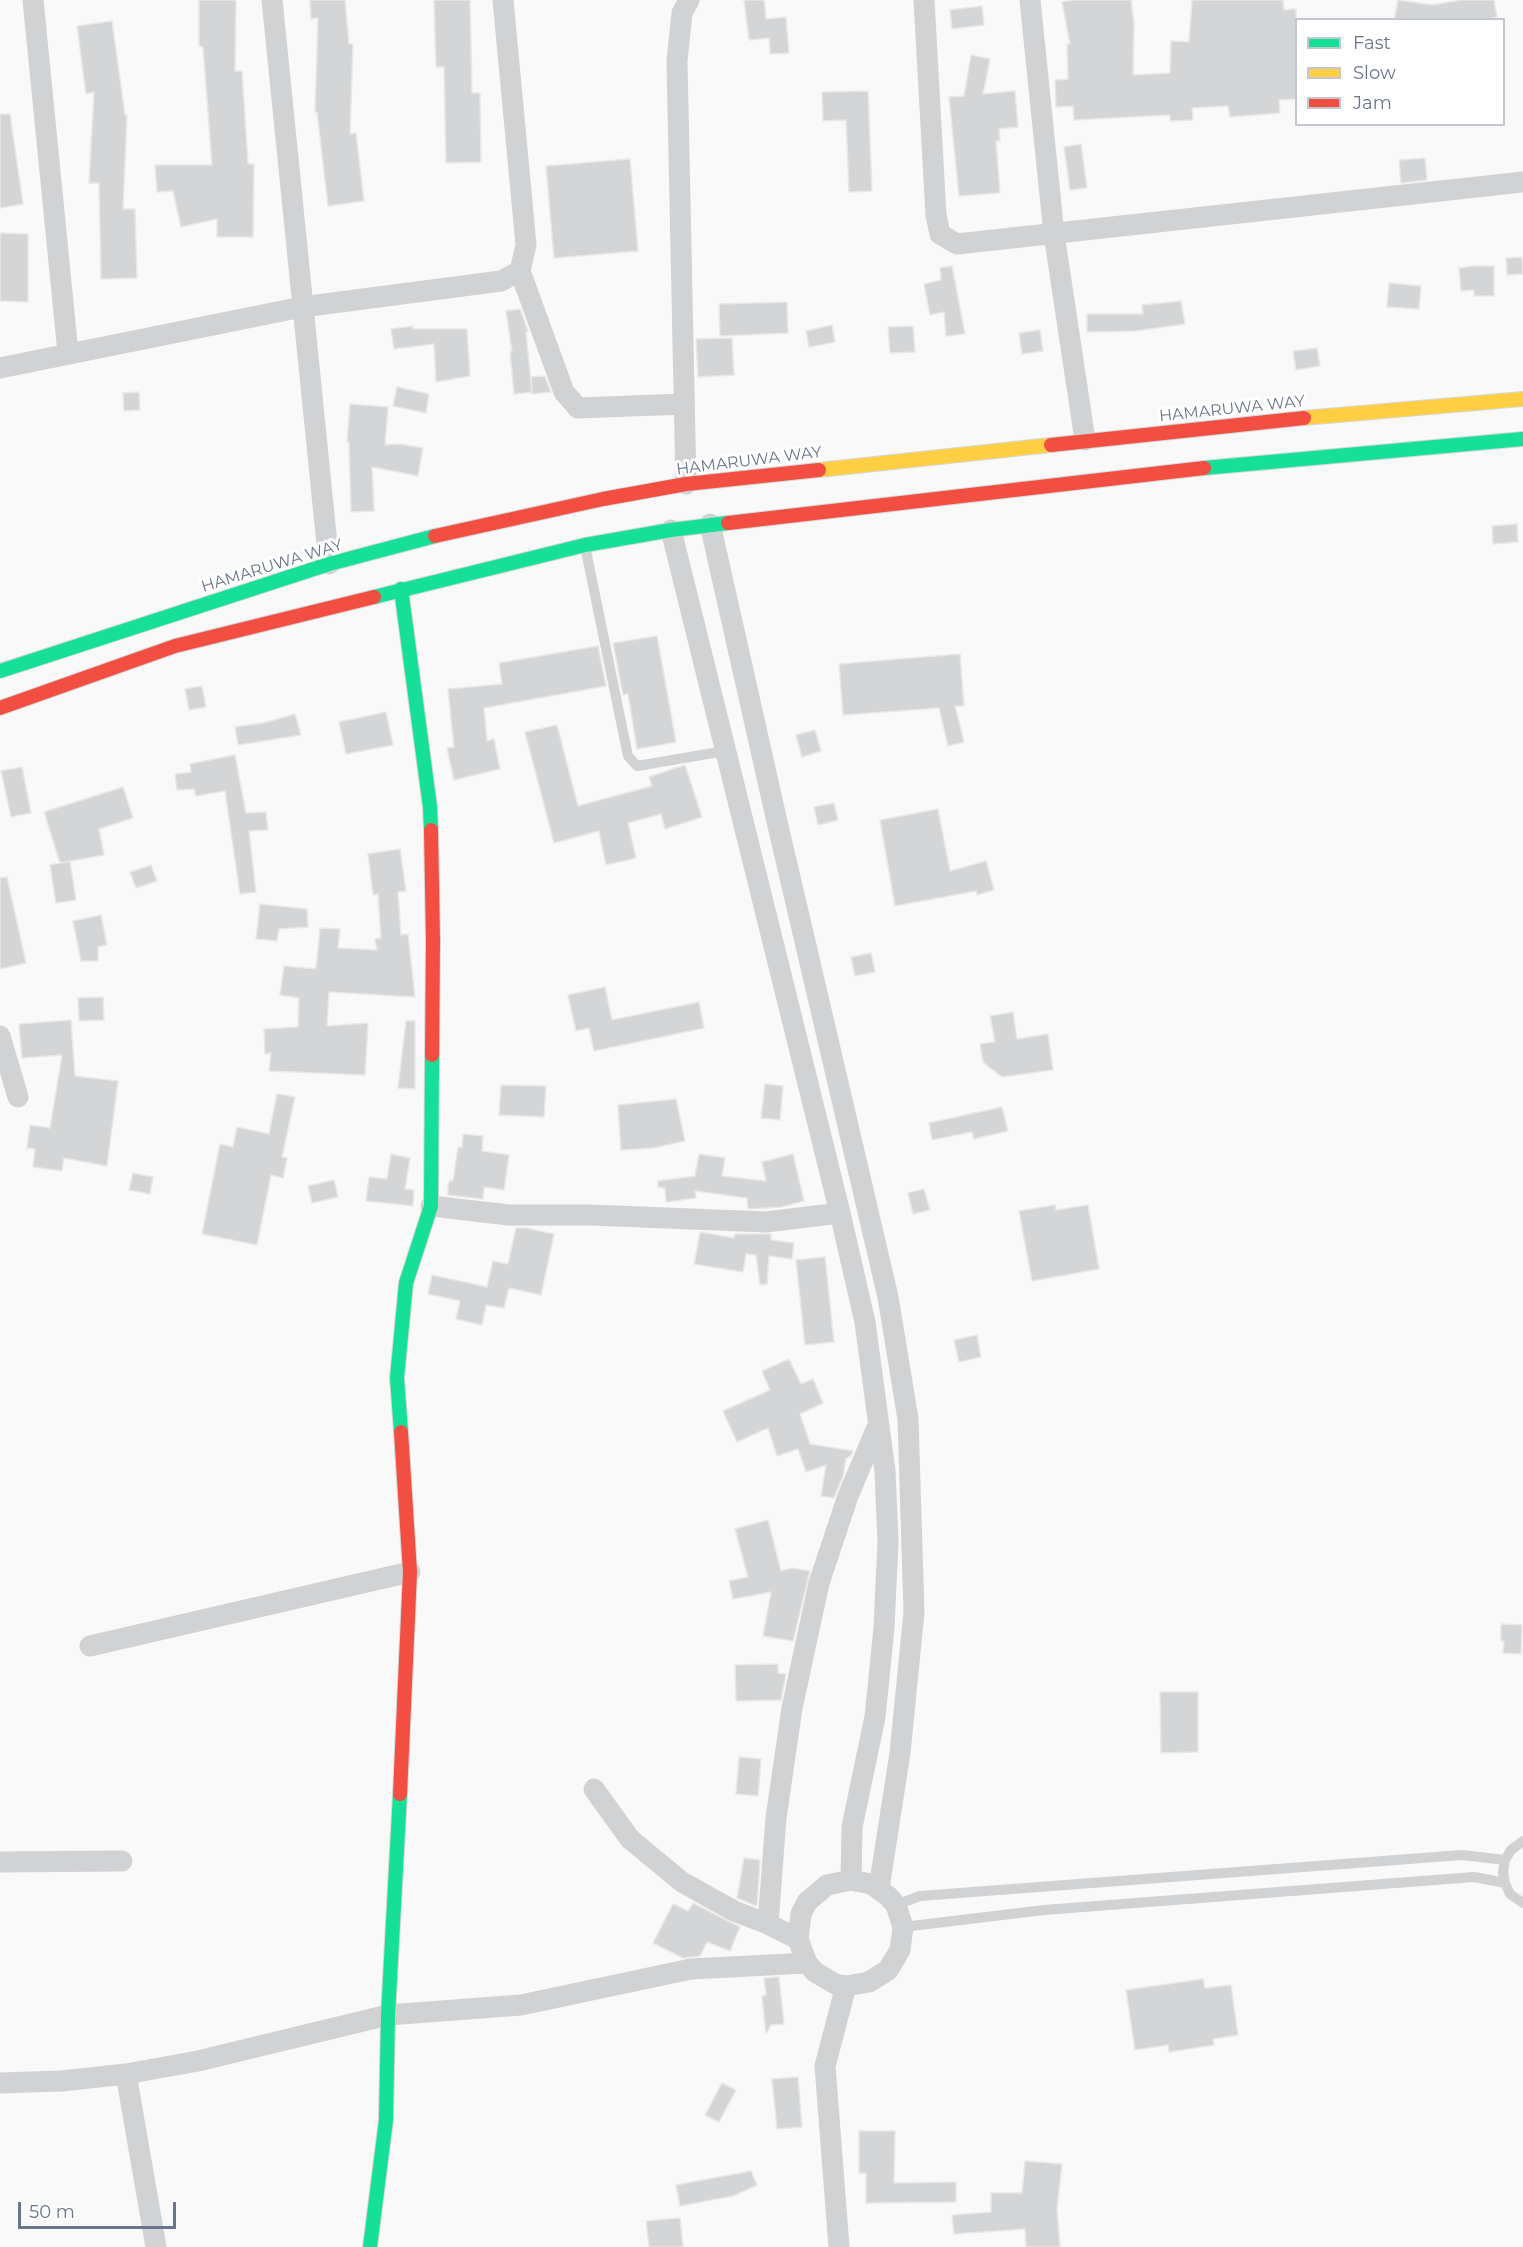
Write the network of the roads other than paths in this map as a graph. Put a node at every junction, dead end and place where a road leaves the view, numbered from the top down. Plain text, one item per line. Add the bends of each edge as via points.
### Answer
1 (33, 0) edge
2 (272, 0) edge
3 (503, 0) edge
4 (689, 0) edge
5 (924, 0) edge
6 (1030, 0) edge
7 (1523, 182) edge
8 (1054, 234) junction
9 (520, 271) junction
10 (302, 307) junction
11 (68, 353) junction
12 (0, 368) edge
13 (1523, 399) edge
14 (684, 404) junction
15 (1523, 438) edge
16 (1085, 440) junction
17 (686, 484) junction
18 (710, 524) junction
19 (670, 530) junction
20 (585, 545) junction
21 (329, 564) junction
22 (401, 589) junction
23 (0, 670) edge
24 (0, 708) edge
25 (725, 751) junction
26 (0, 1036) edge
27 (18, 1096) dead end
28 (431, 1206) junction
29 (840, 1213) junction
30 (879, 1425) junction
31 (410, 1572) junction
32 (90, 1646) dead end
33 (594, 1789) dead end
34 (1523, 1841) edge
35 (1505, 1860) junction
36 (122, 1861) dead end
37 (0, 1862) edge
38 (851, 1880) junction
39 (1505, 1883) junction
40 (879, 1888) junction
41 (1523, 1903) edge
42 (896, 1905) junction
43 (768, 1924) junction
44 (903, 1927) junction
45 (798, 1939) junction
46 (807, 1963) junction
47 (846, 1986) junction
48 (388, 2015) junction
49 (126, 2074) junction
50 (0, 2083) edge
51 (156, 2247) edge
52 (370, 2247) edge
53 (839, 2247) edge

1 - 11 street
2 - 10 street
3 - 9 street via 526,245
4 - 14 street via 682,13 677,61
5 - 8 street via 940,234 957,244
6 - 8 street
7 - 8 street
8 - 16 street
9 - 10 street via 501,280
9 - 14 street via 564,392 579,408
10 - 11 street
10 - 21 street
11 - 12 street
13 - 16 main road, HAMARUWA WAY
14 - 17 street
15 - 18 main road via 1222,466
16 - 17 main road, HAMARUWA WAY
17 - 21 main road, HAMARUWA WAY via 465,528
18 - 19 main road
18 - 40 street via 886,1286 909,1419 914,1612 900,1753
19 - 20 main road
19 - 25 street
20 - 22 main road
20 - 25 lane via 628,756 637,766
21 - 23 main road, HAMARUWA WAY
22 - 24 main road via 175,646
22 - 28 main road via 430,807
25 - 29 street
26 - 27 street
28 - 29 street via 509,1215 766,1222
28 - 31 main road via 406,1283 397,1377
29 - 30 street via 865,1322
30 - 38 street via 887,1530 884,1628 875,1717 852,1827
30 - 43 street via 848,1496 819,1583 792,1708 779,1796
31 - 32 street
31 - 48 main road
33 - 43 street via 630,1839 682,1882 734,1911
34 - 35 lane
35 - 39 lane
35 - 42 lane via 1462,1855 920,1896
36 - 37 street
38 - 40 street
38 - 45 street via 826,1886 807,1902
39 - 41 lane via 1510,1894
39 - 44 lane via 1474,1877 1044,1910
40 - 42 street
42 - 44 street
43 - 45 street
44 - 47 street via 900,1950 888,1970 869,1983
45 - 46 street
46 - 47 street via 824,1979
46 - 48 street via 691,1969 521,2005
47 - 53 street via 825,2066
48 - 49 street via 198,2061
48 - 52 main road via 386,2120
49 - 50 street
49 - 51 street

